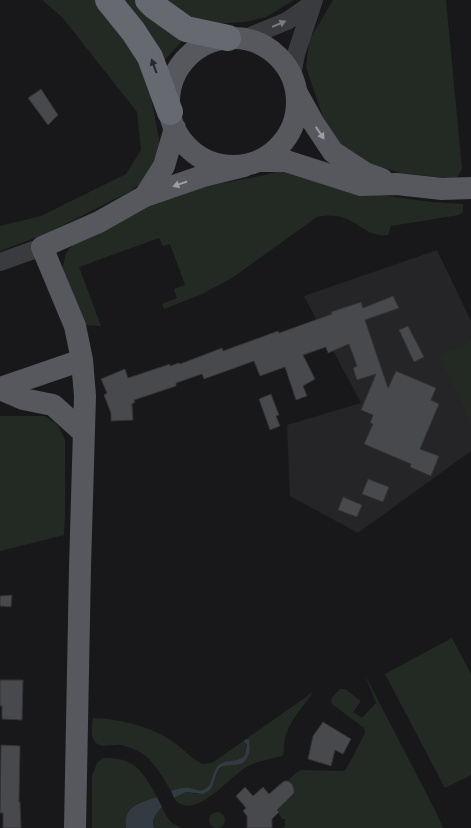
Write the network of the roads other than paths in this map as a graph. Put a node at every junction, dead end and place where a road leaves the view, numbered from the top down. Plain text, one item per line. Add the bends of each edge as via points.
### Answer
1 (108, 0) edge
2 (148, 0) edge
3 (313, 1) edge
4 (235, 38) junction
5 (294, 83) junction
6 (172, 120) junction
7 (252, 163) junction
8 (397, 184) junction
9 (471, 188) edge
10 (145, 196) junction
11 (42, 247) junction
12 (0, 262) edge
13 (82, 360) junction
14 (0, 389) edge
15 (84, 433) junction
16 (74, 828) edge

6 -> 1 highway via 150,57
2 - 4 highway via 186,29
4 -> 3 street via 286,21
3 - 5 street via 296,54
4 - 5 main road via 271,50 283,61
4 - 6 main road via 211,42 195,50 183,62 170,94
5 - 7 main road via 297,108 294,124 275,151
5 -> 8 main road via 313,122 333,152 364,173
6 - 7 main road via 183,142 210,162 226,166
6 - 10 main road via 164,166
7 - 8 main road via 286,161 362,185
7 -> 10 main road
8 - 9 main road via 442,189
10 - 11 main road via 99,222
11 - 12 street
11 - 13 main road via 75,326
13 - 14 main road
13 - 15 main road
14 - 15 main road via 23,399 53,405
15 - 16 main road

